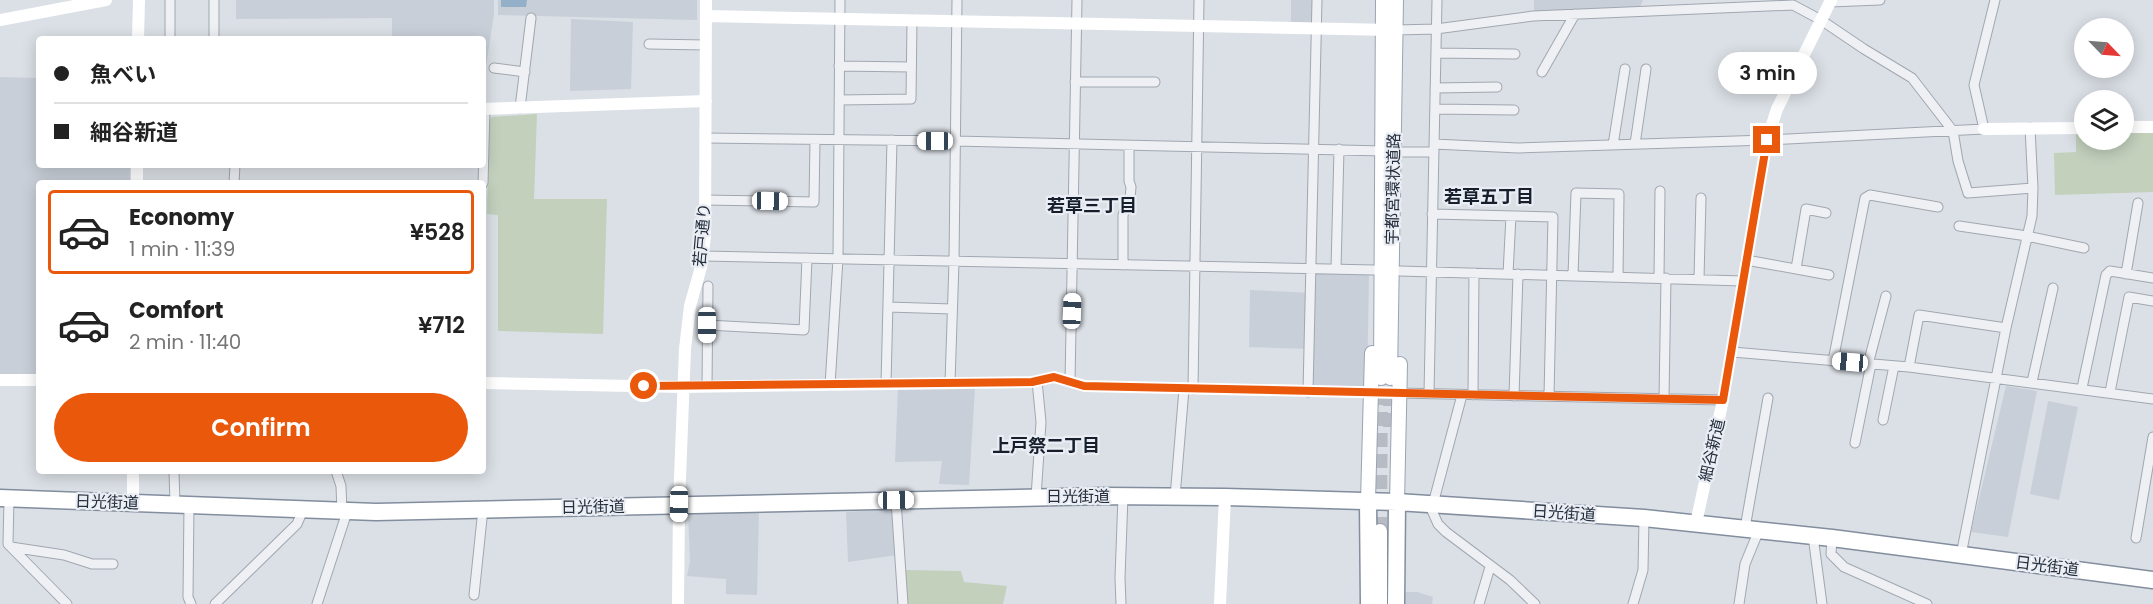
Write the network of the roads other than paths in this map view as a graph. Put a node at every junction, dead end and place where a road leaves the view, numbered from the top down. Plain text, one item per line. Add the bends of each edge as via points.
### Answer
1 (102, 0) edge
2 (139, 0) edge
3 (170, 0) edge
4 (214, 0) edge
5 (706, 0) edge
6 (840, 0) edge
7 (957, 0) edge
8 (1077, 0) edge
9 (1199, 0) edge
10 (1317, 0) edge
11 (1383, 0) edge
12 (1396, 0) edge
13 (1437, 0) edge
14 (1669, 0) edge
15 (1880, 0) edge
16 (1995, 0) edge
17 (1831, 1) edge
18 (1791, 2) edge
19 (1664, 10) junction
20 (1575, 14) junction
21 (706, 16) junction
22 (531, 18) dead end
23 (840, 19) junction
24 (0, 20) edge
25 (912, 20) junction
26 (956, 20) junction
27 (1821, 20) junction
28 (1077, 23) junction
29 (1198, 26) junction
30 (1316, 28) junction
31 (1436, 29) junction
32 (1390, 30) junction
33 (138, 36) edge
34 (170, 36) edge
35 (214, 36) edge
36 (649, 44) dead end
37 (706, 45) junction
38 (1436, 53) junction
39 (1515, 54) dead end
40 (839, 66) junction
41 (494, 68) dead end
42 (911, 68) junction
43 (1625, 69) dead end
44 (1646, 69) dead end
45 (525, 72) junction
46 (1542, 72) dead end
47 (1075, 82) junction
48 (1155, 82) dead end
49 (1497, 87) dead end
50 (1435, 88) junction
51 (839, 100) junction
52 (706, 101) junction
53 (520, 108) junction
54 (1435, 108) junction
55 (486, 109) edge
56 (1514, 110) dead end
57 (2134, 127) edge
58 (2153, 127) edge
59 (2030, 128) junction
60 (2074, 128) edge
61 (1984, 129) junction
62 (1953, 131) junction
63 (706, 138) junction
64 (815, 140) junction
65 (839, 140) junction
66 (1767, 140) junction
67 (892, 141) junction
68 (956, 141) junction
69 (1635, 144) junction
70 (1074, 145) junction
71 (1613, 145) junction
72 (1129, 146) junction
73 (1197, 146) junction
74 (1434, 148) junction
75 (1314, 149) junction
76 (1339, 149) junction
77 (1388, 151) junction
78 (2033, 188) junction
79 (1660, 191) dead end
80 (1701, 198) dead end
81 (705, 200) junction
82 (2138, 203) dead end
83 (1938, 207) dead end
84 (1826, 213) dead end
85 (1432, 214) junction
86 (1511, 216) junction
87 (1392, 218) junction
88 (1959, 226) dead end
89 (1382, 235) junction
90 (2027, 236) junction
91 (2084, 248) dead end
92 (703, 256) junction
93 (807, 258) junction
94 (838, 259) junction
95 (889, 260) junction
96 (1746, 260) junction
97 (954, 262) junction
98 (1074, 264) junction
99 (1123, 265) junction
100 (1194, 266) junction
101 (1310, 268) junction
102 (1336, 269) junction
103 (1796, 269) junction
104 (1374, 270) junction
105 (1400, 271) junction
106 (1431, 273) junction
107 (1474, 273) junction
108 (1513, 274) junction
109 (1828, 274) dead end
110 (2126, 274) junction
111 (1553, 275) junction
112 (1573, 275) junction
113 (1618, 276) junction
114 (1663, 278) junction
115 (2153, 278) edge
116 (1699, 279) junction
117 (1743, 280) junction
118 (708, 286) dead end
119 (2053, 288) dead end
120 (1886, 296) dead end
121 (2153, 301) edge
122 (690, 306) junction
123 (707, 306) junction
124 (888, 307) junction
125 (952, 309) junction
126 (707, 325) junction
127 (2006, 328) junction
128 (1732, 352) junction
129 (1833, 361) junction
130 (1869, 364) junction
131 (1894, 366) junction
132 (1910, 368) junction
133 (1998, 377) junction
134 (0, 380) edge
135 (36, 380) edge
136 (1037, 381) junction
137 (1070, 382) junction
138 (2032, 382) junction
139 (486, 383) edge
140 (950, 383) junction
141 (886, 384) junction
142 (830, 385) junction
143 (707, 386) junction
144 (682, 387) junction
145 (2082, 388) junction
146 (1189, 389) junction
147 (1308, 392) junction
148 (2110, 392) junction
149 (1371, 393) junction
150 (1400, 393) junction
151 (1429, 394) junction
152 (1462, 395) junction
153 (1473, 395) junction
154 (1515, 396) junction
155 (1549, 396) junction
156 (1664, 398) junction
157 (1768, 399) dead end
158 (2153, 399) edge
159 (1723, 400) junction
160 (1883, 420) dead end
161 (2153, 437) edge
162 (1855, 443) dead end
163 (133, 474) edge
164 (175, 474) edge
165 (337, 474) edge
166 (1123, 496) junction
167 (1036, 497) junction
168 (1175, 497) junction
169 (1225, 497) junction
170 (5, 498) edge
171 (896, 500) junction
172 (1368, 501) junction
173 (1397, 502) junction
174 (133, 503) junction
175 (679, 504) junction
176 (1431, 504) junction
177 (182, 505) junction
178 (483, 509) junction
179 (303, 510) junction
180 (345, 512) junction
181 (1644, 518) junction
182 (1696, 523) junction
183 (1752, 529) junction
184 (1813, 536) junction
185 (1832, 538) junction
186 (2136, 538) dead end
187 (11, 547) junction
188 (1961, 555) junction
189 (113, 564) dead end
190 (1490, 567) junction
191 (2153, 580) edge
192 (474, 595) dead end
193 (1910, 601) edge
194 (67, 604) edge
195 (191, 604) edge
196 (215, 604) edge
197 (317, 604) edge
198 (678, 604) edge
199 (903, 604) edge
200 (1121, 604) edge
201 (1220, 604) edge
202 (1369, 604) edge
203 (1380, 604) edge
204 (1388, 604) edge
205 (1396, 604) edge
206 (1479, 604) edge
207 (1535, 604) edge
208 (1633, 604) edge
209 (1739, 604) edge
210 (1822, 604) edge
211 (1927, 604) edge

1 - 24 street
2 - 33 street
3 - 34 street
4 - 35 street
5 - 21 street, 若戸通り
6 - 23 street
7 - 26 street
8 - 28 street
9 - 29 street
10 - 30 street
11 - 32 main road, 宇都宮環状道路
12 - 32 main road, 宇都宮環状道路
13 - 31 street
14 - 19 street
15 - 17 street
16 - 61 street via 1974,85
17 - 27 street, 細谷新道
18 - 19 street
18 - 27 street
19 - 20 street
20 - 31 street
20 - 46 street
21 - 23 street
21 - 37 street, 若戸通り
22 - 45 street
23 - 25 street
23 - 40 street
25 - 26 street
25 - 42 street
26 - 28 street
26 - 68 street
27 - 62 street via 1912,78
27 - 66 street, 細谷新道 via 1777,109
28 - 29 street
28 - 47 street
29 - 30 street
29 - 73 street
30 - 32 street
30 - 75 street
31 - 32 street
31 - 38 street
32 - 77 main road, 宇都宮環状道路
36 - 37 street
37 - 52 street, 若戸通り
38 - 39 street
38 - 50 street
40 - 42 street
40 - 51 street
41 - 45 street
42 - 51 street via 911,99
43 - 71 street
44 - 69 street
45 - 53 street
47 - 48 street
47 - 70 street
49 - 50 street
50 - 54 street
51 - 65 street
52 - 53 street
52 - 63 street, 若戸通り
53 - 55 street
54 - 56 street
54 - 74 street
57 - 58 street
59 - 60 street
59 - 61 street
59 - 78 street
61 - 62 street
62 - 66 street
62 - 78 street via 1968,193
63 - 64 street
63 - 81 street, 若戸通り
64 - 65 street
64 - 81 street via 814,201
65 - 67 street
65 - 94 street
66 - 69 street
66 - 96 street, 細谷新道
67 - 68 street
67 - 95 street
68 - 70 street
68 - 97 street
69 - 71 street
70 - 72 street
70 - 98 street
71 - 74 street
72 - 73 street
72 - 99 street via 1131,187 1124,215
73 - 75 street
73 - 100 street
74 - 77 street
74 - 85 street
75 - 76 street
75 - 101 street
76 - 77 street
76 - 102 street
77 - 87 main road, 宇都宮環状道路
77 - 89 main road, 宇都宮環状道路
78 - 90 street
79 - 114 street
80 - 116 street
81 - 92 street, 若戸通り
82 - 110 street
83 - 129 street via 1870,195 1865,198
84 - 103 street via 1806,209
85 - 86 street
85 - 106 street
86 - 108 street
86 - 111 street via 1553,217
87 - 89 main road, 宇都宮環状道路 via 1386,378
87 - 105 main road
88 - 90 street
89 - 104 main road
90 - 91 street
90 - 127 street
92 - 93 street
92 - 122 street, 若戸通り
93 - 94 street
93 - 126 street via 804,330
94 - 95 street
94 - 142 street
95 - 97 street
95 - 124 street
96 - 103 street
96 - 117 street, 細谷新道
97 - 98 street
97 - 125 street
98 - 99 street
98 - 137 street
99 - 100 street
100 - 101 street
100 - 146 street
101 - 102 street
101 - 147 street
102 - 104 street
103 - 109 street
104 - 149 main road
105 - 106 street
105 - 150 main road
106 - 107 street
106 - 151 street
107 - 108 street
107 - 153 street
108 - 111 street
108 - 154 street
110 - 115 street
110 - 145 street via 2110,271 2106,275
111 - 112 street
111 - 155 street
112 - 113 street
112 - 113 street via 1576,193 1597,193 1619,194
113 - 114 street
114 - 116 street
114 - 156 street
116 - 117 street
117 - 128 street, 細谷新道
118 - 123 street
119 - 138 street
120 - 130 street
121 - 148 street via 2128,297
122 - 123 street
122 - 144 street, 若戸通り
123 - 126 street
124 - 125 street
124 - 141 street
125 - 140 street
126 - 143 street
127 - 132 street via 1919,315
127 - 133 street
128 - 129 street
128 - 159 street, 細谷新道
129 - 130 street
130 - 131 street
130 - 162 street
131 - 132 street
131 - 160 street
132 - 133 street
133 - 138 street
133 - 188 street
134 - 135 street
136 - 137 street via 1054,377
136 - 140 street
136 - 167 street via 1041,422
137 - 146 street via 1084,386
138 - 145 street
139 - 144 street
140 - 141 street
141 - 142 street
142 - 143 street
143 - 144 street
144 - 175 street, 若戸通り
145 - 148 street
146 - 147 street
146 - 168 street
147 - 149 street
148 - 158 street
149 - 150 street
149 - 172 main road
150 - 151 street
150 - 173 main road
151 - 152 street
152 - 153 street
152 - 176 street
153 - 154 street
154 - 155 street
155 - 156 street
156 - 159 street
157 - 183 street
159 - 182 street, 細谷新道
161 - 186 street
163 - 174 street
164 - 177 street
165 - 180 street
166 - 167 highway, 日光街道
166 - 168 highway, 日光街道
166 - 200 street
167 - 171 highway, 日光街道
168 - 169 highway, 日光街道
169 - 172 highway, 日光街道
169 - 201 street
170 - 174 highway, 日光街道
170 - 187 street
171 - 175 highway, 日光街道
171 - 199 street
172 - 173 highway, 日光街道
172 - 202 highway
173 - 176 highway, 日光街道
173 - 205 highway
174 - 177 highway, 日光街道
175 - 178 highway, 日光街道
175 - 198 street, 若戸通り
176 - 181 highway, 日光街道
176 - 190 street via 1438,524
177 - 179 highway, 日光街道
177 - 195 street
178 - 180 highway, 日光街道
178 - 192 street
179 - 180 highway, 日光街道
179 - 196 street via 297,524
180 - 197 street
181 - 182 highway, 日光街道
181 - 208 street via 1643,570
182 - 183 highway, 日光街道
183 - 184 highway, 日光街道
183 - 209 street
184 - 185 highway, 日光街道
184 - 210 street
185 - 188 highway, 日光街道
185 - 193 street via 1831,554 1844,567 1886,585
187 - 189 street via 64,555 92,564
187 - 194 street
188 - 191 highway, 日光街道
190 - 206 street
190 - 207 street
193 - 211 street
203 - 204 main road via 1385,531

